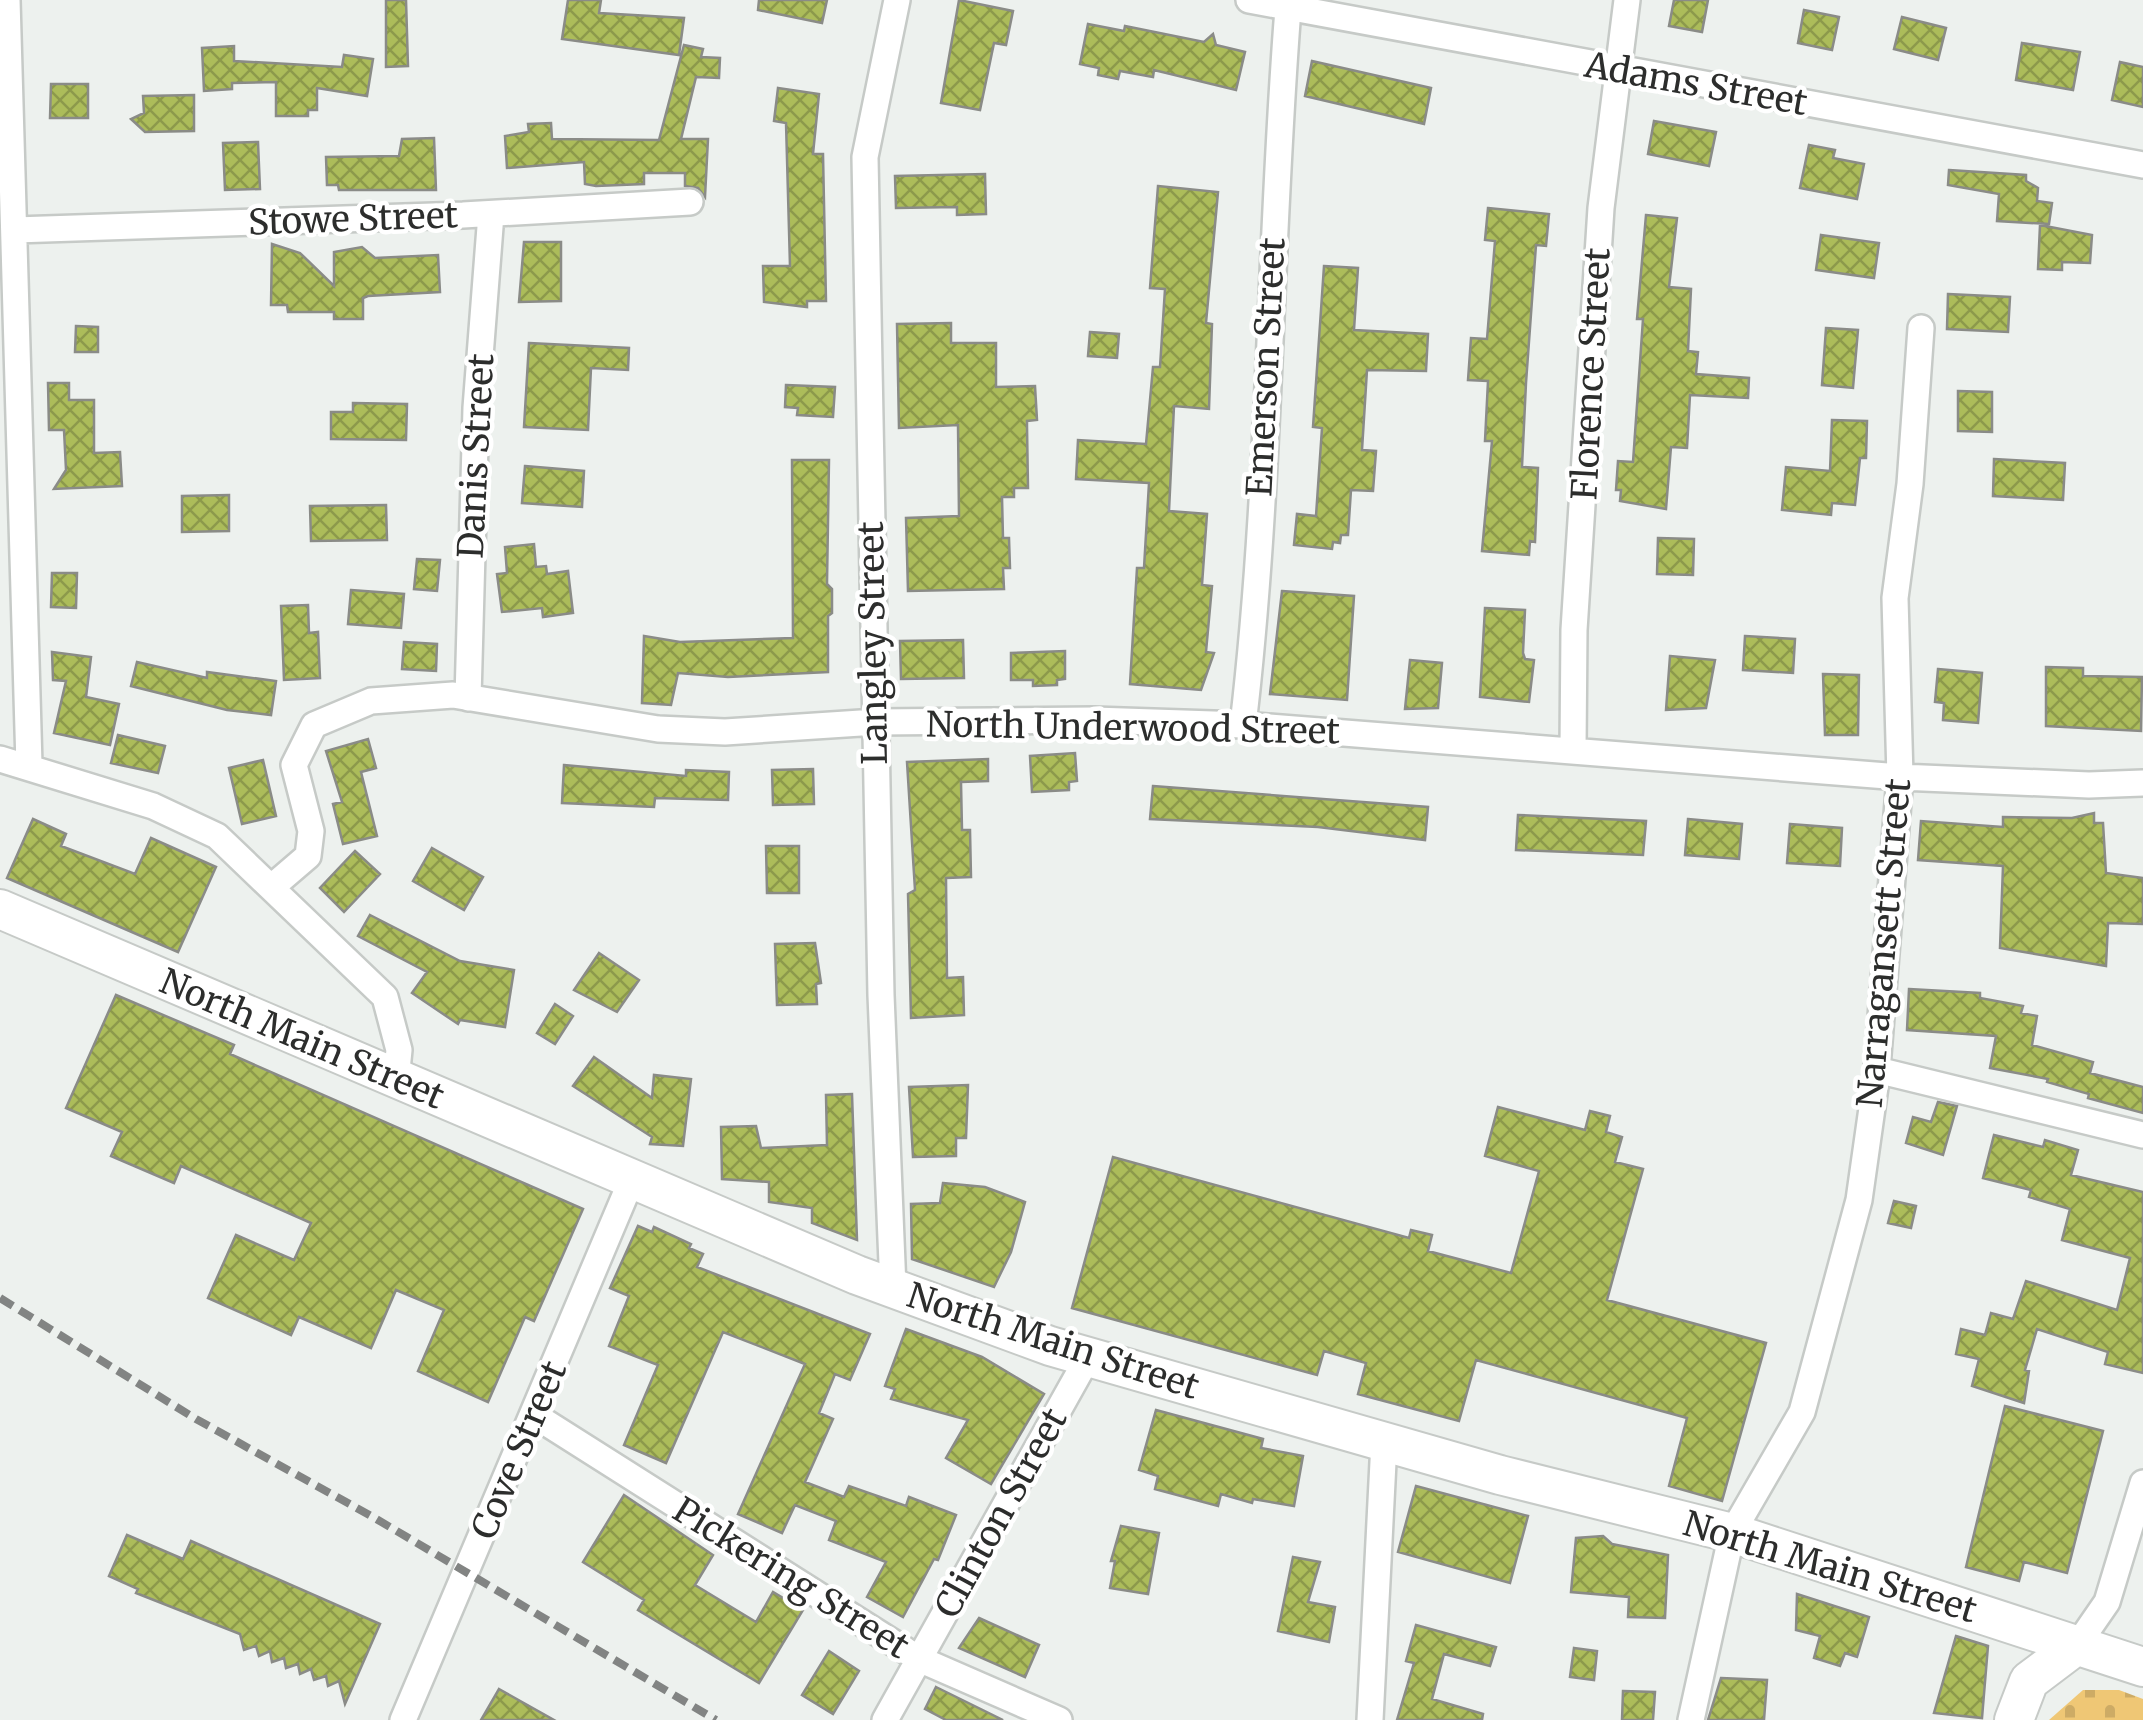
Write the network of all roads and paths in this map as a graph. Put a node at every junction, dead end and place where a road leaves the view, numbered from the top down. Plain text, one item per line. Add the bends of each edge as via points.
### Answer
1 (7, 0) edge
2 (897, 0) edge
3 (1249, 0) edge
4 (1627, 0) edge
5 (1288, 8) junction
6 (1616, 69) junction
7 (2143, 165) edge
8 (690, 202) dead end
9 (491, 214) junction
10 (15, 230) junction
11 (1921, 328) dead end
12 (468, 698) junction
13 (876, 722) junction
14 (1243, 725) junction
15 (1573, 749) junction
16 (0, 758) edge
17 (29, 765) junction
18 (1900, 777) junction
19 (2143, 782) edge
20 (273, 886) junction
21 (0, 909) edge
22 (1877, 1070) junction
23 (396, 1080) junction
24 (2143, 1135) edge
25 (632, 1179) junction
26 (893, 1288) junction
27 (1087, 1359) junction
28 (534, 1415) junction
29 (1384, 1442) junction
30 (2143, 1483) edge
31 (1732, 1533) junction
32 (2078, 1644) junction
33 (919, 1660) junction
34 (2143, 1666) edge
35 (403, 1720) edge
36 (885, 1720) edge
37 (1059, 1720) edge
38 (1370, 1720) edge
39 (1692, 1720) edge
40 (2014, 1720) edge

1 - 10 street
2 - 13 street, Langley Street via 865,157
3 - 5 street, Adams Street
4 - 6 street, Florence Street
5 - 6 street, Adams Street
5 - 14 street, Emerson Street
6 - 7 street, Adams Street
6 - 15 street, Florence Street via 1600,208
8 - 9 street, Stowe Street
9 - 10 street, Stowe Street
9 - 12 street, Danis Street via 476,408
10 - 17 street
11 - 18 street, Narragansett Street via 1896,598
12 - 13 street, North Underwood Street via 658,729 725,732
12 - 20 street, North Underwood Street via 371,701 314,725 294,765 312,832 308,856
13 - 14 street, North Underwood Street
13 - 26 street, Langley Street
14 - 15 street, North Underwood Street
15 - 18 street, North Underwood Street
16 - 17 street
17 - 20 street via 154,806 217,836
18 - 19 street, North Underwood Street
18 - 22 street, Narragansett Street
20 - 23 street via 385,997 396,1027
21 - 23 main road, North Main Street
22 - 24 street
22 - 31 street, Narragansett Street via 1859,1200 1802,1412
23 - 25 main road, North Main Street
25 - 26 main road, North Main Street
25 - 28 street, Cove Street
26 - 27 main road, North Main Street
27 - 29 main road, North Main Street
27 - 33 street, Clinton Street
28 - 33 street, Pickering Street
28 - 35 street, Cove Street
29 - 31 main road, North Main Street
29 - 38 street
30 - 32 street via 2107,1602
31 - 32 main road, North Main Street
31 - 39 street, Narragansett Street
32 - 34 main road, North Main Street
32 - 40 main road via 2030,1681
33 - 36 street, Clinton Street
33 - 37 street, Pickering Street

